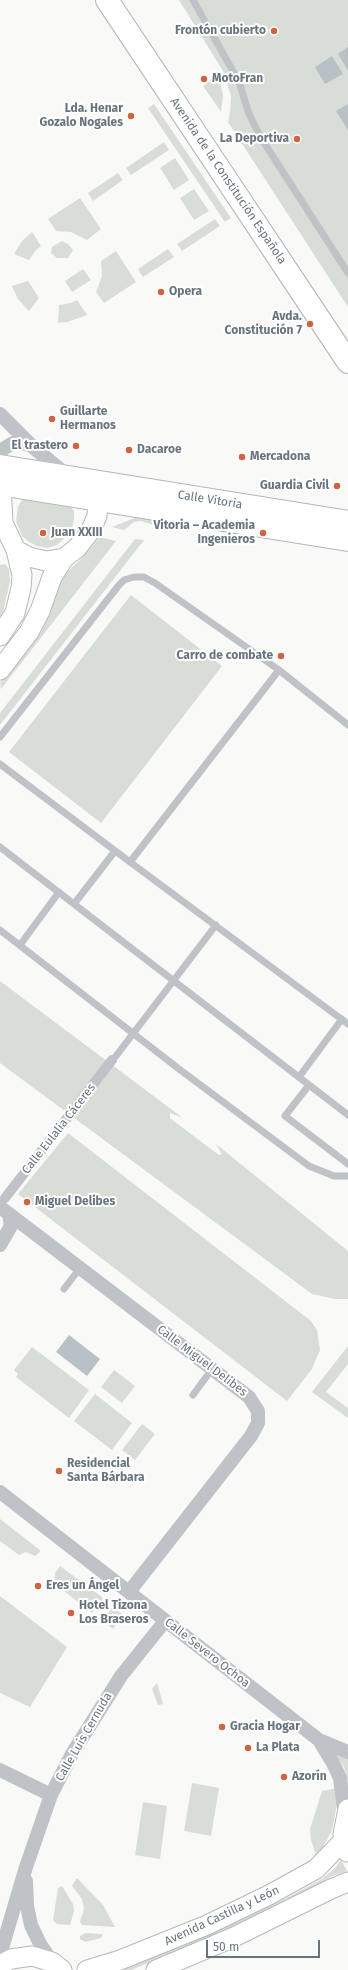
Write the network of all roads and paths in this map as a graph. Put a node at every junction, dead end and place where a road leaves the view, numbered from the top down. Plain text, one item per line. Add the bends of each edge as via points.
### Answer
1 (108, 0) edge
2 (125, 0) edge
3 (193, 0) edge
4 (348, 273) edge
5 (348, 335) edge
6 (348, 362) edge
7 (0, 414) edge
8 (33, 446) junction
9 (1, 467) edge
10 (72, 478) junction
11 (98, 500) junction
12 (348, 522) edge
13 (348, 540) edge
14 (16, 550) junction
15 (64, 558) junction
16 (0, 636) edge
17 (0, 670) edge
18 (279, 670) junction
19 (348, 725) edge
20 (0, 737) edge
21 (0, 764) edge
22 (0, 847) edge
23 (115, 851) junction
24 (130, 862) junction
25 (59, 892) junction
26 (74, 904) junction
27 (216, 925) junction
28 (0, 930) edge
29 (20, 945) junction
30 (174, 980) junction
31 (342, 1019) junction
32 (348, 1024) edge
33 (134, 1033) junction
34 (114, 1058) joint
35 (299, 1077) junction
36 (309, 1084) junction
37 (348, 1115) edge
38 (348, 1164) edge
39 (348, 1176) edge
40 (5, 1206) edge
41 (32, 1232) junction
42 (2, 1243) edge
43 (80, 1268) junction
44 (64, 1289) dead end
45 (212, 1369) junction
46 (192, 1395) dead end
47 (0, 1492) edge
48 (129, 1592) junction
49 (165, 1621) junction
50 (319, 1740) junction
51 (348, 1752) edge
52 (0, 1770) edge
53 (51, 1795) junction
54 (347, 1813) edge
55 (346, 1847) edge
56 (26, 1867) junction
57 (348, 1882) edge
58 (0, 1955) edge
59 (0, 1965) edge
60 (61, 1968) edge
61 (87, 1970) edge
62 (156, 1970) edge

1 - 6 highway, Avenida de la Constitución Española
2 - 5 highway, Avenida de la Constitución Española
3 - 4 lane via 239,82 249,114 261,138
7 - 8 street
8 - 9 street via 13,443
8 - 10 street
9 - 10 highway, Calle Vitoria
9 - 11 highway, Calle Vitoria
9 - 14 main road via 3,523
10 - 11 main road
10 - 12 highway, Calle Vitoria
11 - 13 highway, Calle Vitoria
11 - 15 main road via 97,516 91,530 77,548
14 - 15 main road via 29,557 46,561
14 - 16 main road via 22,575 21,588 15,613
15 - 17 main road via 52,577 40,611 28,632
18 - 19 lane
18 - 20 lane via 155,583 144,577 134,577 124,580
18 - 24 lane
21 - 23 lane
22 - 25 lane
23 - 24 lane
23 - 26 lane
24 - 27 lane
25 - 26 lane
25 - 29 lane
26 - 30 lane
27 - 30 lane
27 - 31 lane
28 - 29 lane
29 - 33 lane
30 - 33 lane
30 - 35 lane
31 - 32 lane
31 - 35 lane
33 - 34 lane
33 - 39 lane via 309,1166 334,1176
34 - 40 street, Calle Eulalia Cáceres
35 - 36 lane
36 - 37 lane
36 - 38 lane via 286,1116
40 - 41 street, Calle Miguel Delibes
40 - 42 street via 11,1226
41 - 42 street via 14,1232
41 - 43 street, Calle Miguel Delibes
43 - 44 lane
43 - 45 street, Calle Miguel Delibes
45 - 46 lane
45 - 48 street, Calle Miguel Delibes via 256,1405 258,1423 251,1436
47 - 48 street, Calle Severo Ochoa
48 - 49 street, Calle Severo Ochoa
49 - 50 street, Calle Severo Ochoa
49 - 53 street, Calle Luis Cernuda via 121,1676 72,1754
50 - 51 street, Calle Severo Ochoa
50 - 54 street, Calle Severo Ochoa via 340,1778
52 - 53 street
53 - 56 street, Calle Luis Cernuda
54 - 55 main road
55 - 61 main road, Avenida Castilla y León via 316,1869 207,1925 120,1960
56 - 58 street, Calle Luis Cernuda
56 - 60 street, Calle Luis Cernuda via 27,1906 32,1925 40,1944
57 - 62 main road, Avenida Castilla y León via 234,1937
59 - 60 main road via 11,1959 32,1956

